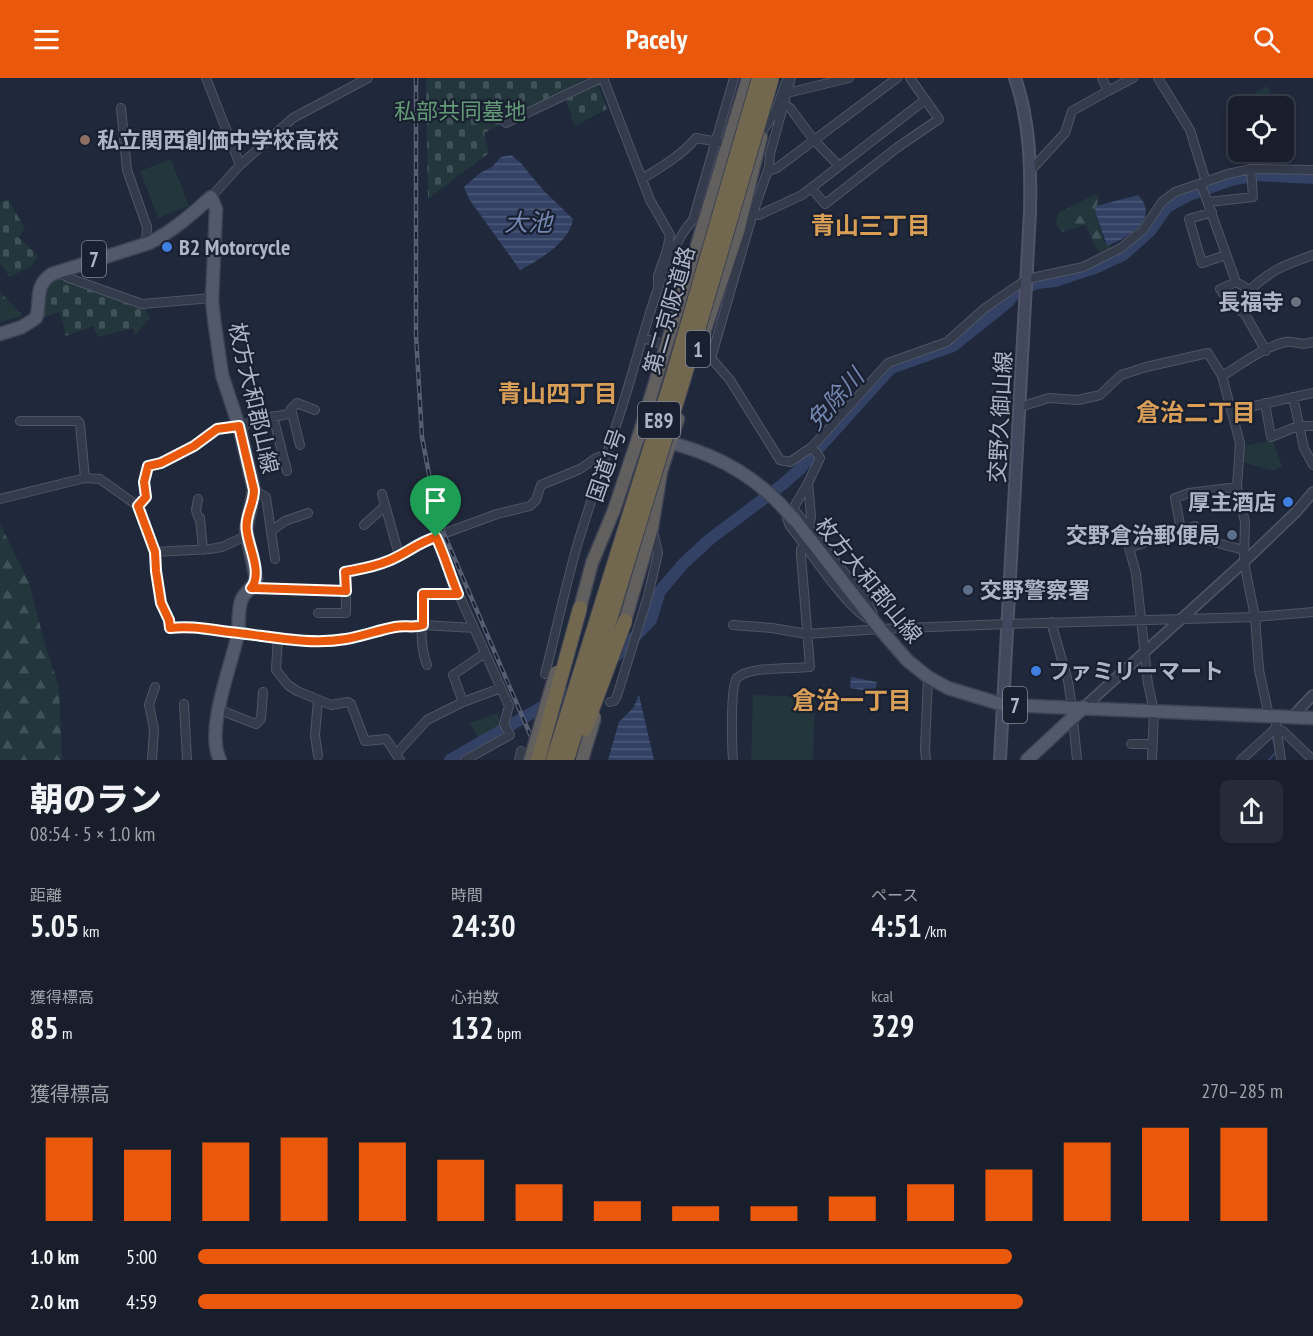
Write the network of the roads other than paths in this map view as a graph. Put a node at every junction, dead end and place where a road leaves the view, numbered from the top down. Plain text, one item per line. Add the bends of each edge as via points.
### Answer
1 (206, 78) edge
2 (368, 78) edge
3 (602, 78) edge
4 (734, 78) edge
5 (748, 78) edge
6 (759, 78) edge
7 (772, 78) edge
8 (777, 78) edge
9 (789, 78) edge
10 (849, 78) edge
11 (897, 78) edge
12 (910, 78) edge
13 (1015, 78) edge
14 (1102, 78) edge
15 (1133, 78) edge
16 (1158, 78) edge
17 (1108, 91) junction
18 (787, 93) junction
19 (925, 100) junction
20 (784, 104) junction
21 (122, 108) dead end
22 (506, 123) dead end
23 (762, 132) junction
24 (814, 140) junction
25 (722, 142) junction
26 (758, 151) junction
27 (770, 154) junction
28 (240, 165) junction
29 (839, 166) junction
30 (1031, 170) junction
31 (1313, 170) edge
32 (768, 171) junction
33 (1252, 173) junction
34 (642, 179) junction
35 (1203, 184) junction
36 (811, 188) junction
37 (211, 197) junction
38 (1207, 198) junction
39 (1212, 212) junction
40 (753, 213) junction
41 (146, 243) junction
42 (1226, 255) junction
43 (1313, 255) edge
44 (57, 272) junction
45 (1236, 282) junction
46 (1027, 285) junction
47 (658, 289) junction
48 (212, 298) junction
49 (0, 334) edge
50 (643, 338) junction
51 (1313, 342) edge
52 (659, 343) tunnel mouth
53 (1266, 351) junction
54 (1222, 376) junction
55 (1313, 393) edge
56 (1293, 397) junction
57 (1265, 404) junction
58 (1020, 406) junction
59 (315, 410) dead end
60 (1232, 411) junction
61 (292, 412) junction
62 (273, 416) junction
63 (20, 421) dead end
64 (1298, 426) junction
65 (1313, 426) edge
66 (240, 429) junction
67 (639, 435) junction
68 (672, 442) junction
69 (300, 445) dead end
70 (812, 447) junction
71 (608, 454) junction
72 (1313, 465) edge
73 (287, 471) dead end
74 (85, 478) junction
75 (808, 483) junction
76 (1237, 487) junction
77 (254, 490) junction
78 (1313, 492) edge
79 (382, 494) dead end
80 (0, 499) edge
81 (198, 499) dead end
82 (138, 506) junction
83 (385, 506) junction
84 (308, 513) dead end
85 (794, 514) junction
86 (364, 525) dead end
87 (652, 528) junction
88 (809, 528) junction
89 (1181, 530) junction
90 (271, 531) junction
91 (248, 535) junction
92 (436, 537) junction
93 (805, 544) junction
94 (203, 550) junction
95 (1244, 550) junction
96 (155, 552) junction
97 (399, 555) junction
98 (275, 559) dead end
99 (1244, 562) junction
100 (251, 588) junction
101 (346, 591) junction
102 (458, 594) junction
103 (580, 608) junction
104 (1313, 612) edge
105 (318, 613) dead end
106 (1255, 617) junction
107 (1181, 618) junction
108 (1142, 619) junction
109 (625, 621) junction
110 (1051, 622) junction
111 (1007, 624) junction
112 (423, 625) junction
113 (733, 625) dead end
114 (878, 626) junction
115 (474, 628) junction
116 (238, 633) junction
117 (807, 634) junction
118 (278, 637) junction
119 (1144, 652) junction
120 (485, 653) junction
121 (427, 665) dead end
122 (545, 674) dead end
123 (928, 677) junction
124 (154, 687) dead end
125 (501, 688) junction
126 (263, 692) dead end
127 (1313, 695) edge
128 (318, 700) junction
129 (463, 702) junction
130 (610, 702) dead end
131 (184, 704) dead end
132 (1004, 705) junction
133 (509, 706) junction
134 (220, 710) junction
135 (498, 710) dead end
136 (1076, 711) junction
137 (1154, 711) junction
138 (1292, 717) junction
139 (1313, 718) edge
140 (1273, 720) junction
141 (1131, 744) dead end
142 (1153, 744) junction
143 (318, 756) dead end
144 (525, 756) edge
145 (398, 757) edge
146 (152, 760) edge
147 (187, 760) edge
148 (220, 760) edge
149 (465, 760) edge
150 (519, 760) edge
151 (538, 760) edge
152 (553, 760) edge
153 (567, 760) edge
154 (576, 760) edge
155 (582, 760) edge
156 (733, 760) edge
157 (926, 760) edge
158 (1000, 760) edge
159 (1027, 760) edge
160 (1077, 760) edge
161 (1152, 760) edge
162 (1241, 760) edge
163 (1281, 760) edge
164 (1313, 760) edge

1 - 28 street
2 - 28 street via 293,118
3 - 22 street
3 - 34 street
4 - 25 street
5 - 25 highway, 国道1号 / 1
6 - 152 highway, 第二京阪道路 / E89, bridge via 672,378
7 - 153 highway, 第二京阪道路 / E89, bridge
8 - 23 highway, 1
9 - 18 street
9 - 23 street
10 - 18 street
11 - 24 street
12 - 19 street
13 - 30 main road, 交野久御山線
14 - 17 street
15 - 17 street
16 - 35 street via 1191,129
17 - 30 street via 1072,111 1065,133
18 - 20 street
19 - 29 street
19 - 36 street via 939,119 825,204
20 - 24 street
20 - 27 street
21 - 41 street via 127,170 147,227
23 - 26 highway, 1
24 - 29 street
24 - 32 street
25 - 26 street
25 - 34 street via 696,138 667,164
25 - 47 street via 693,220 680,236
25 - 67 highway, 国道1号 / 1
26 - 27 street
26 - 68 highway, 1 via 738,232 684,391
27 - 32 street
28 - 37 street
29 - 36 street
30 - 46 main road, 交野久御山線
31 - 33 street
32 - 40 street
33 - 35 street via 1228,174
33 - 38 street via 1253,197
34 - 47 street via 670,235
35 - 38 street
35 - 46 street via 1175,192 1161,202 1143,230 1121,248 1083,267
36 - 40 street via 759,215
37 - 41 main road, 7 via 180,225
37 - 48 main road, 枚方大和郡山線 via 216,209
38 - 39 street
39 - 42 street
39 - 42 street via 1189,219 1202,263
40 - 70 street via 711,358 730,380 780,460 790,462
41 - 44 main road, 7
42 - 45 street
43 - 45 street via 1289,262 1250,290
44 - 48 street via 142,304
44 - 49 main road, 7 via 40,285 36,318
45 - 53 street via 1220,289 1245,314
46 - 58 main road, 交野久御山線
46 - 70 street via 985,308 947,342 888,363
47 - 50 street
48 - 66 main road, 枚方大和郡山線 via 222,375
50 - 52 street
50 - 71 street
51 - 53 street via 1304,345 1287,341
53 - 54 street
54 - 58 street via 1208,353 1121,375 1100,395 1078,400 1049,398
54 - 60 street
55 - 56 street
56 - 57 street
56 - 64 street
57 - 60 street
57 - 64 street via 1271,437
58 - 111 main road, 交野久御山線
59 - 61 street via 297,404
60 - 76 street via 1240,442
61 - 62 street
61 - 69 street
62 - 66 street
62 - 73 street
63 - 74 street via 78,421
64 - 65 street
64 - 72 street
66 - 77 main road, 枚方大和郡山線
66 - 82 street via 217,429 194,446 148,466 146,497
67 - 68 main road, 枚方大和郡山線 / 7
67 - 103 highway, 国道1号 / 1 via 592,563
68 - 85 main road, 枚方大和郡山線 / 7, bridge via 712,456 747,476
68 - 87 highway, 1 via 661,472
70 - 75 street via 820,458
71 - 92 street via 541,486 530,506
71 - 122 street via 577,549
74 - 80 street
74 - 82 street via 100,480
75 - 85 street
75 - 88 street
76 - 89 street via 1174,498
76 - 95 street via 1245,522
77 - 90 street via 266,497
77 - 91 main road, 枚方大和郡山線 via 246,522
78 - 99 street
79 - 83 street
81 - 94 street via 196,510
82 - 96 street
83 - 86 street
83 - 97 street
84 - 90 street
85 - 88 street
85 - 93 street via 787,519
85 - 114 main road, 枚方大和郡山線 / 7
87 - 109 highway, 1
87 - 130 street via 658,553 653,574 617,696
88 - 114 street via 868,602
89 - 95 street via 1195,526 1210,541
89 - 108 street via 1129,548
90 - 98 street
91 - 94 street via 222,547
91 - 100 main road, 枚方大和郡山線 via 256,579
92 - 97 street
92 - 102 street
93 - 114 street via 862,617
93 - 117 street via 801,555
94 - 96 street
95 - 99 street
96 - 116 street via 161,603 170,628 186,626
97 - 101 street via 374,567 345,572
99 - 106 street
99 - 107 street
100 - 101 street
100 - 116 main road, 枚方大和郡山線 via 242,600
101 - 105 street via 346,613
102 - 112 street via 423,594
102 - 115 street
103 - 144 highway, 国道1号 / 1, bridge
103 - 151 highway, bridge
104 - 106 street
106 - 107 street
106 - 140 street via 1259,670
107 - 108 street
107 - 119 street
108 - 110 street
108 - 119 street
109 - 154 highway, bridge
109 - 155 highway, 1, bridge
110 - 111 street
110 - 136 street
111 - 114 street
111 - 132 main road, 交野久御山線
112 - 115 street
112 - 118 street via 398,626 334,640
112 - 121 street via 422,652
113 - 117 street
114 - 117 street
114 - 123 main road, 枚方大和郡山線 / 7 via 908,661
115 - 120 street
116 - 118 street
116 - 134 main road, 枚方大和郡山線
117 - 156 street via 810,667 752,672 738,676 735,681 731,709
118 - 128 street via 276,670 288,685
119 - 136 street
119 - 137 street
120 - 125 street
120 - 129 street via 453,675
123 - 132 main road, 枚方大和郡山線 / 7 via 948,688
123 - 157 street
124 - 146 street via 149,705 154,729
125 - 129 street
125 - 133 street
126 - 134 street via 261,719 256,724
127 - 138 street
128 - 143 street
128 - 145 street via 331,705 351,704 365,741 386,739
129 - 145 street via 427,720
131 - 147 street
132 - 136 main road, 枚方大和郡山線 / 7
132 - 158 main road, 交野久御山線
133 - 135 street
133 - 149 street via 506,726 510,735
134 - 148 main road, 枚方大和郡山線 via 215,735
136 - 137 main road, 枚方大和郡山線 / 7
136 - 159 main road, 7
136 - 160 street
137 - 140 main road, 枚方大和郡山線 / 7
137 - 142 street
138 - 139 main road, 枚方大和郡山線 / 7
138 - 140 main road, 枚方大和郡山線 / 7
140 - 162 street
140 - 163 street
140 - 164 street
141 - 142 street
142 - 161 street
144 - 150 street

